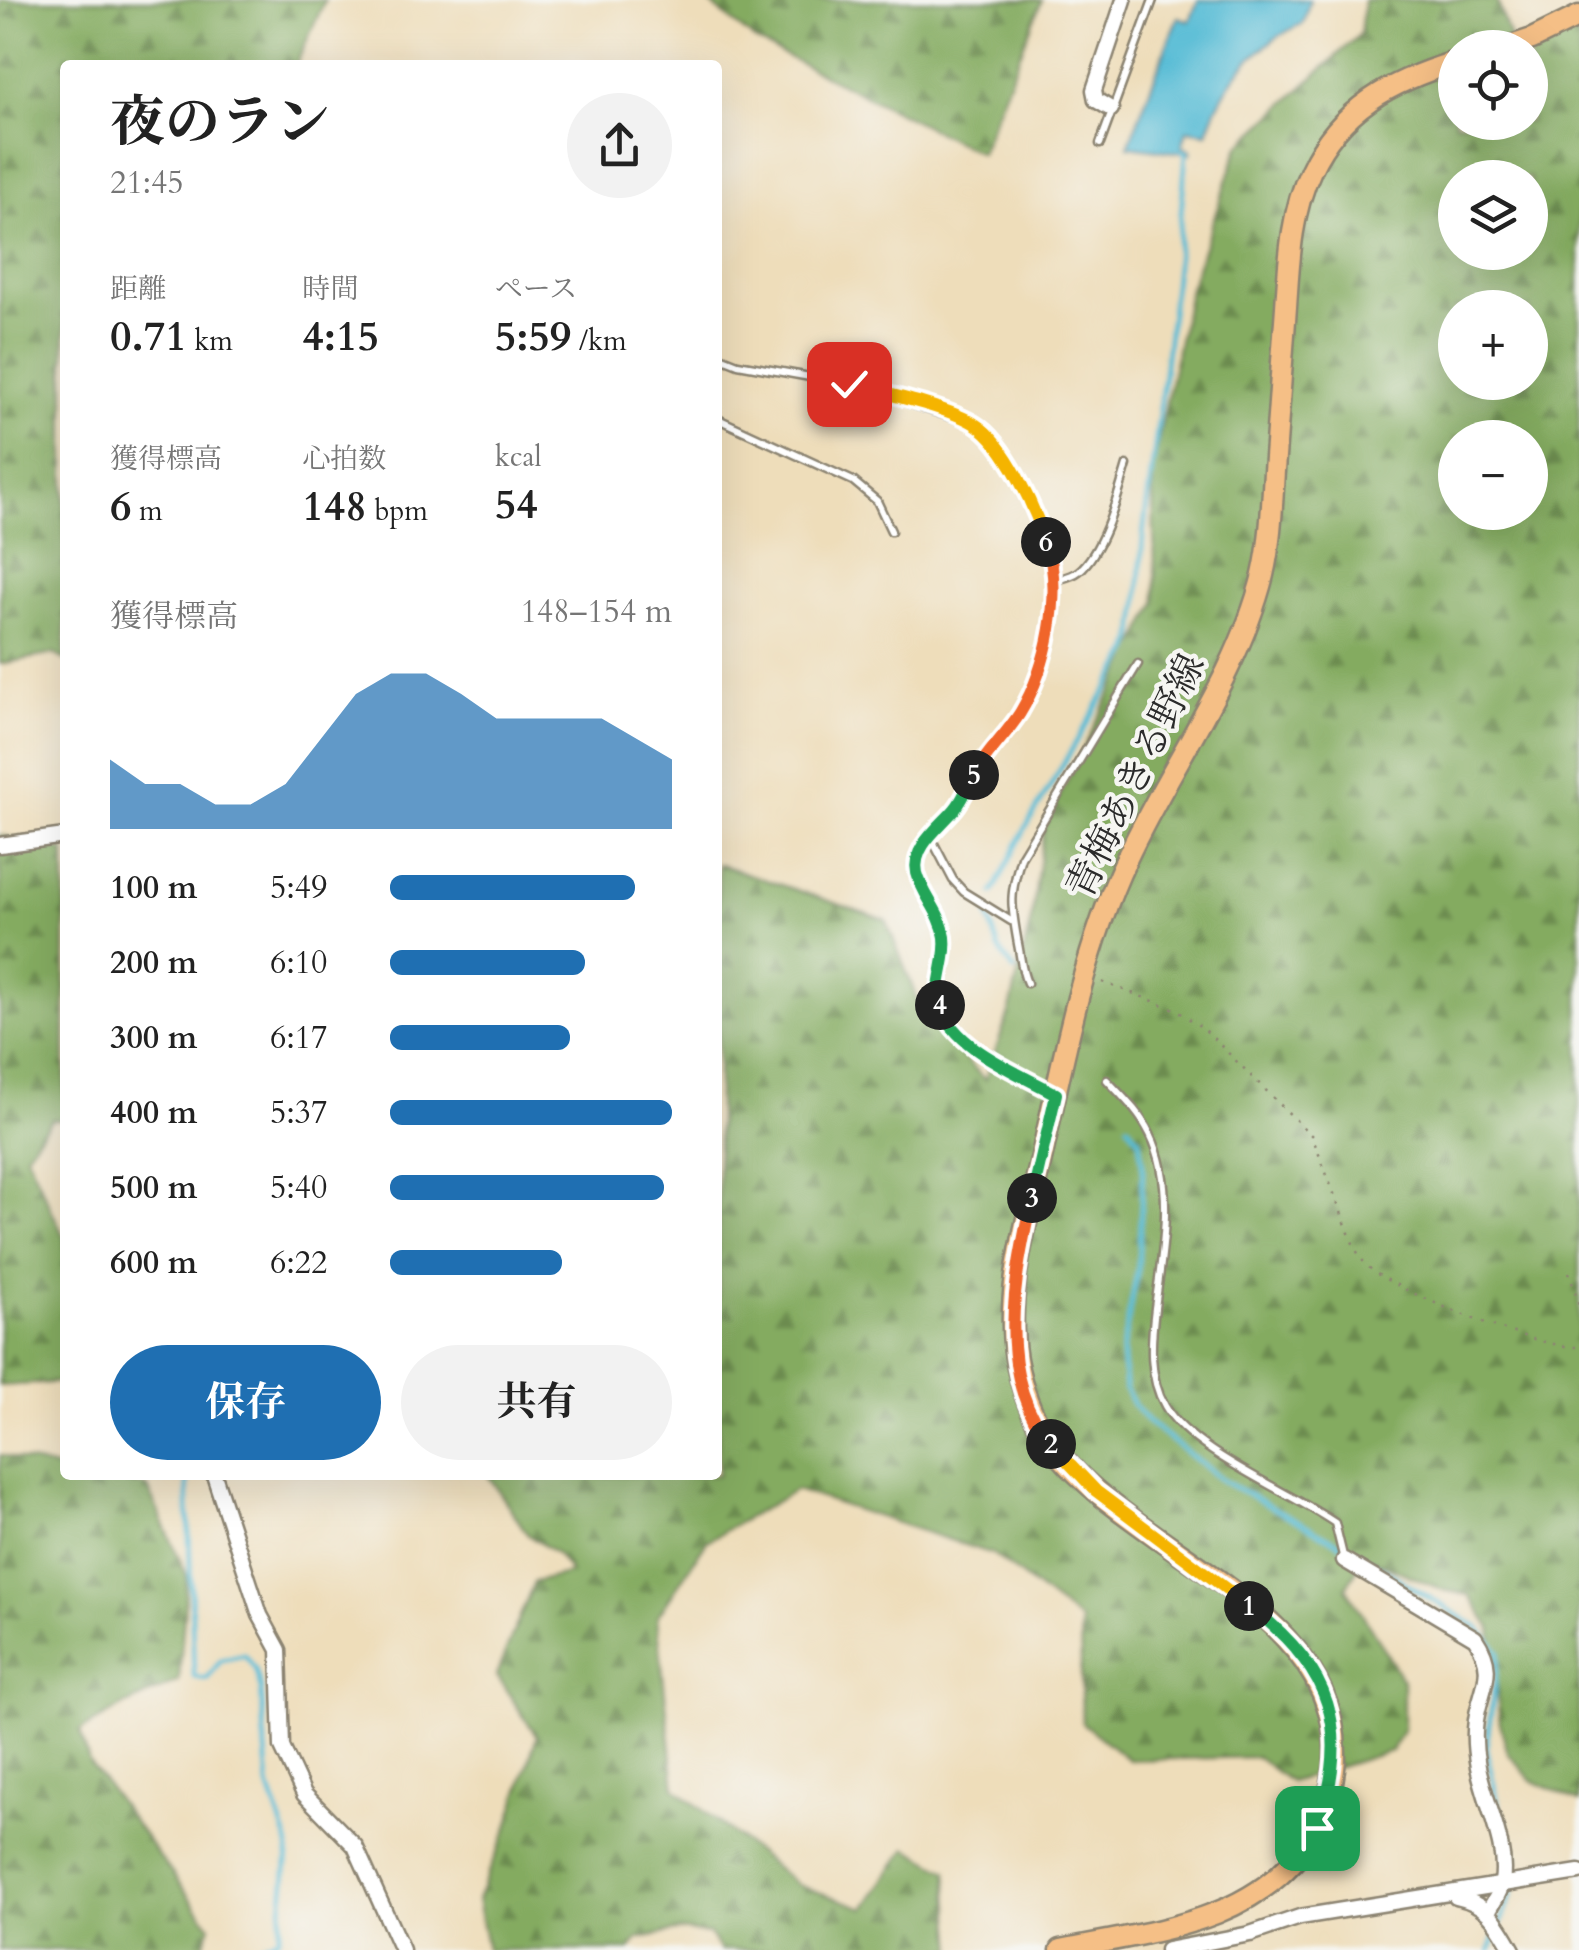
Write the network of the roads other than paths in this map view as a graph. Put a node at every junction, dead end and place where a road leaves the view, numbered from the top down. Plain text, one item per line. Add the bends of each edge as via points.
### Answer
1 (1124, 0) edge
2 (1153, 0) edge
3 (1579, 16) edge
4 (1548, 31) edge
5 (1438, 68) edge
6 (1110, 109) junction
7 (1100, 144) dead end
8 (722, 358) edge
9 (722, 421) edge
10 (1127, 465) dead end
11 (892, 531) dead end
12 (1056, 580) junction
13 (1138, 664) dead end
14 (930, 836) junction
15 (60, 837) edge
16 (0, 845) edge
17 (1012, 922) junction
18 (1027, 983) dead end
19 (1107, 1080) dead end
20 (1056, 1094) junction
21 (216, 1480) edge
22 (1344, 1559) joint
23 (1579, 1872) edge
24 (1502, 1886) junction
25 (1446, 1895) junction
26 (1492, 1913) junction
27 (402, 1950) edge
28 (1061, 1950) edge
29 (1167, 1950) edge
30 (1512, 1950) edge

1 - 6 street via 1094,90
2 - 6 lane
3 - 4 main road
5 - 20 main road, 青梅あきる野線 via 1365,101 1330,136 1306,178 1292,242 1262,576 1219,685 1104,914
6 - 7 lane
8 - 12 lane via 849,384 976,424 1031,498
9 - 11 lane via 853,481 877,501
10 - 12 lane via 1097,545 1080,570
12 - 14 lane via 1034,685 956,808
13 - 17 lane via 1021,857
14 - 17 lane via 964,892
14 - 20 lane via 916,870 946,941 938,982 943,1016 977,1051
15 - 16 street
17 - 18 lane
19 - 22 lane via 1138,1112 1162,1172 1152,1346 1164,1406 1200,1441 1335,1522
20 - 28 main road, 青梅あきる野線 via 1015,1280 1016,1356 1026,1398 1045,1436 1096,1491 1298,1649 1318,1677 1336,1754 1317,1828 1293,1865 1265,1890 1226,1912
21 - 27 street via 260,1616 278,1650 282,1747 304,1794 356,1846
22 - 24 street via 1476,1638 1486,1654 1476,1768 1500,1848
23 - 24 street
24 - 25 street
24 - 26 street
25 - 26 street via 1478,1902
25 - 29 street via 1300,1916 1250,1934
26 - 30 street

